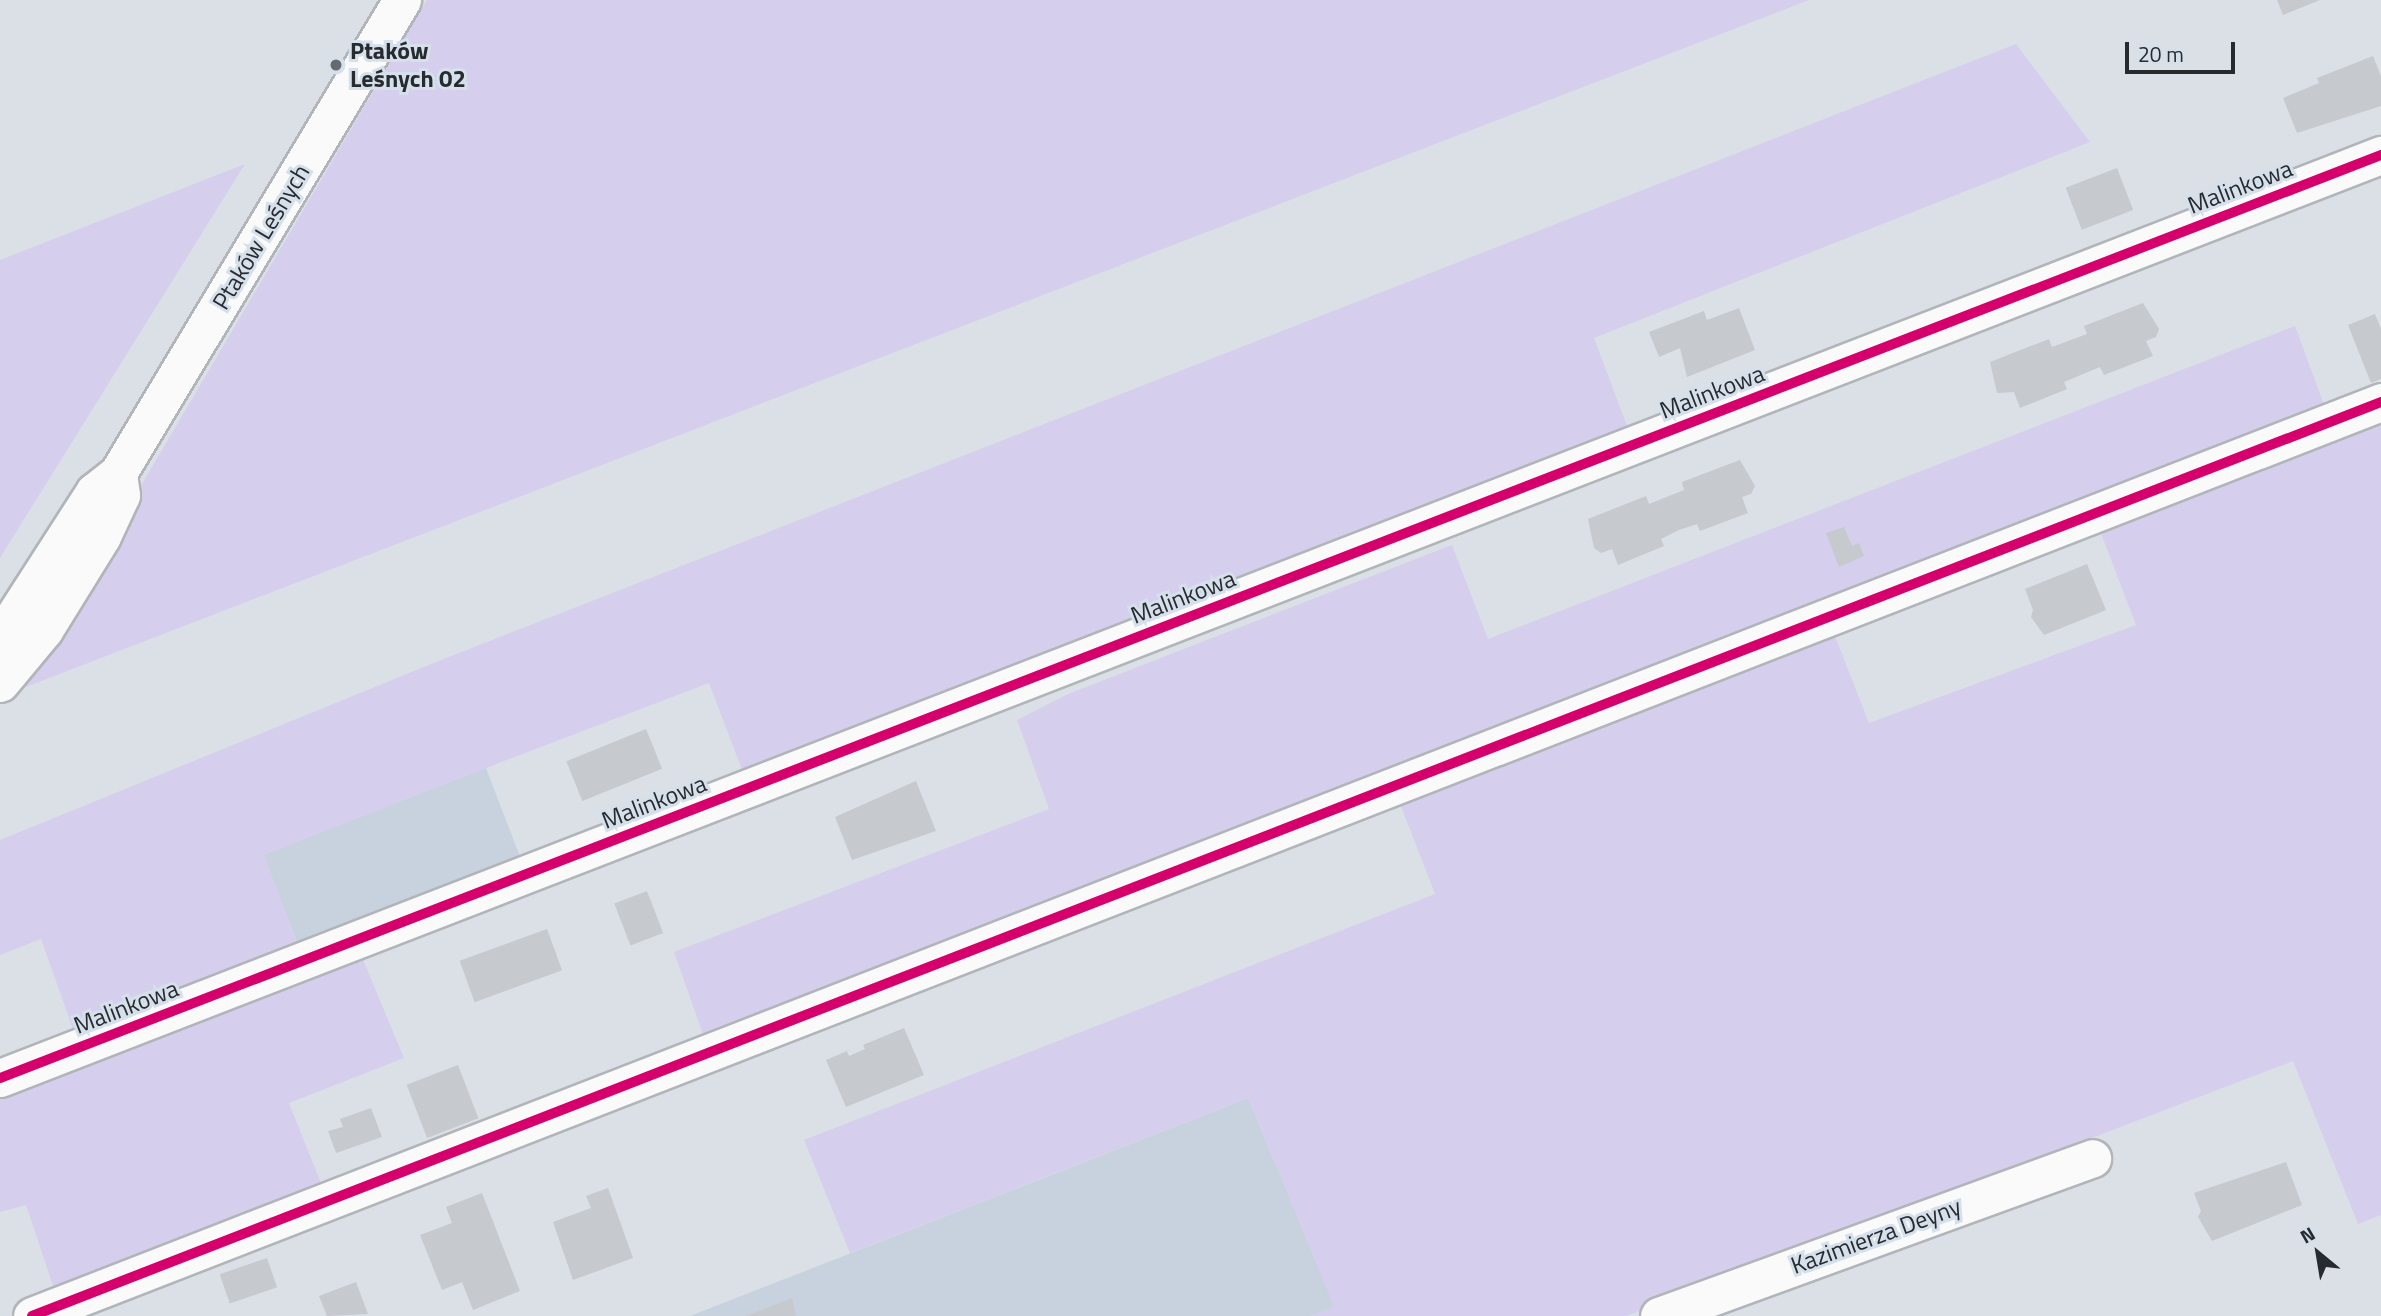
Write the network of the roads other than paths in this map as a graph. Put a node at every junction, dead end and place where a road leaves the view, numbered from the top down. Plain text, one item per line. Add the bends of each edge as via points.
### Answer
1 (402, 0) edge
2 (2381, 155) edge
3 (2381, 402) edge
4 (118, 473) junction
5 (0, 638) edge
6 (0, 683) edge
7 (0, 1078) edge
8 (2092, 1158) dead end
9 (32, 1316) edge
10 (1659, 1316) edge

1 - 4 street, Ptaków Leśnych
2 - 7 street, Malinkowa
3 - 9 street
4 - 5 street, Ptaków Leśnych via 94,492
4 - 6 street, Ptaków Leśnych via 121,495 102,536 44,630
8 - 10 street, Kazimierza Deyny

